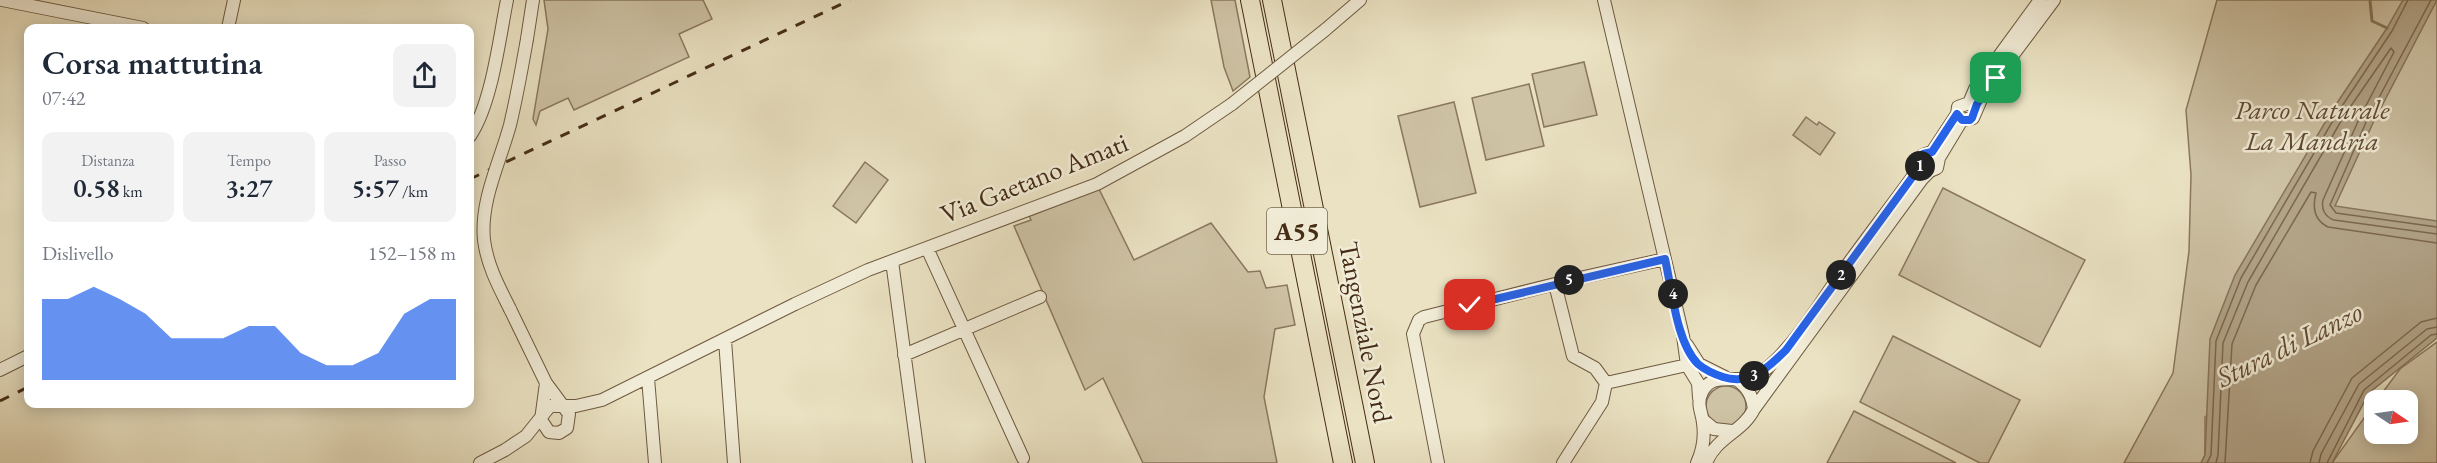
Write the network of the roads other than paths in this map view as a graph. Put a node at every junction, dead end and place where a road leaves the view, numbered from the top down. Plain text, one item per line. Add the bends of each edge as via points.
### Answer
1 (2, 0) edge
2 (234, 0) edge
3 (507, 0) edge
4 (513, 0) edge
5 (1250, 0) edge
6 (1272, 0) edge
7 (1360, 0) edge
8 (1604, 0) edge
9 (2040, 0) edge
10 (2054, 0) edge
11 (534, 3) edge
12 (503, 20) junction
13 (123, 24) edge
14 (229, 24) edge
15 (1972, 107) junction
16 (474, 128) edge
17 (1925, 167) junction
18 (927, 248) junction
19 (1665, 259) junction
20 (892, 261) junction
21 (1555, 284) junction
22 (1040, 297) dead end
23 (964, 329) junction
24 (1683, 336) junction
25 (725, 340) junction
26 (904, 355) junction
27 (24, 358) edge
28 (1687, 365) junction
29 (0, 370) edge
30 (648, 378) junction
31 (1731, 378) junction
32 (546, 383) junction
33 (1606, 383) junction
34 (1699, 399) junction
35 (602, 400) junction
36 (563, 407) junction
37 (1754, 409) junction
38 (542, 414) junction
39 (1703, 420) junction
40 (569, 423) junction
41 (548, 431) junction
42 (1732, 431) junction
43 (526, 436) junction
44 (504, 457) edge
45 (1023, 458) dead end
46 (480, 463) edge
47 (655, 463) edge
48 (734, 463) edge
49 (919, 463) edge
50 (1343, 463) edge
51 (1365, 463) edge
52 (1438, 463) edge
53 (1563, 463) edge
54 (1697, 463) edge
55 (1706, 463) edge

1 - 13 street
2 - 14 street
3 - 12 street
4 - 12 street
5 - 50 highway, Tangenziale Nord / A55
6 - 51 highway, Tangenziale Nord / A55
7 - 18 street, Via Gaetano Amati, bridge via 1232,104 1185,136 1102,181
8 - 19 street
9 - 15 street via 1975,89
10 - 15 street
11 - 32 street, bridge via 510,123 488,197 484,238 488,260
12 - 16 street
15 - 17 street via 1974,114 1970,120 1959,117 1935,155 1923,154
17 - 31 street via 1786,350 1764,371
17 - 37 street
18 - 20 street, Via Gaetano Amati
18 - 23 street, Via Gaetano Amati
19 - 21 street
19 - 24 street
20 - 25 street, Via Gaetano Amati
20 - 26 street
21 - 33 street via 1573,356 1594,368
21 - 52 street via 1419,320 1413,334
22 - 23 street
23 - 26 street
23 - 45 street, Via Gaetano Amati
24 - 28 street
24 - 31 street via 1699,364
25 - 30 street, Via Gaetano Amati
25 - 48 street
26 - 49 street
27 - 29 street
28 - 33 street
28 - 34 street via 1698,383
30 - 35 street, Via Gaetano Amati
30 - 47 street
31 - 34 street via 1708,384
31 - 37 street via 1747,387
32 - 36 street
32 - 38 street
33 - 53 street via 1602,402
34 - 39 street
35 - 36 street, Via Gaetano Amati
35 - 40 street, Via Gaetano Amati
36 - 38 street via 550,405
36 - 40 street via 569,414
37 - 42 street via 1749,420
38 - 41 street via 542,425
38 - 43 street
39 - 42 street via 1714,429
39 - 54 street via 1702,450
40 - 41 street via 559,433
41 - 43 street
42 - 55 street via 1716,445
43 - 44 street
44 - 46 street

